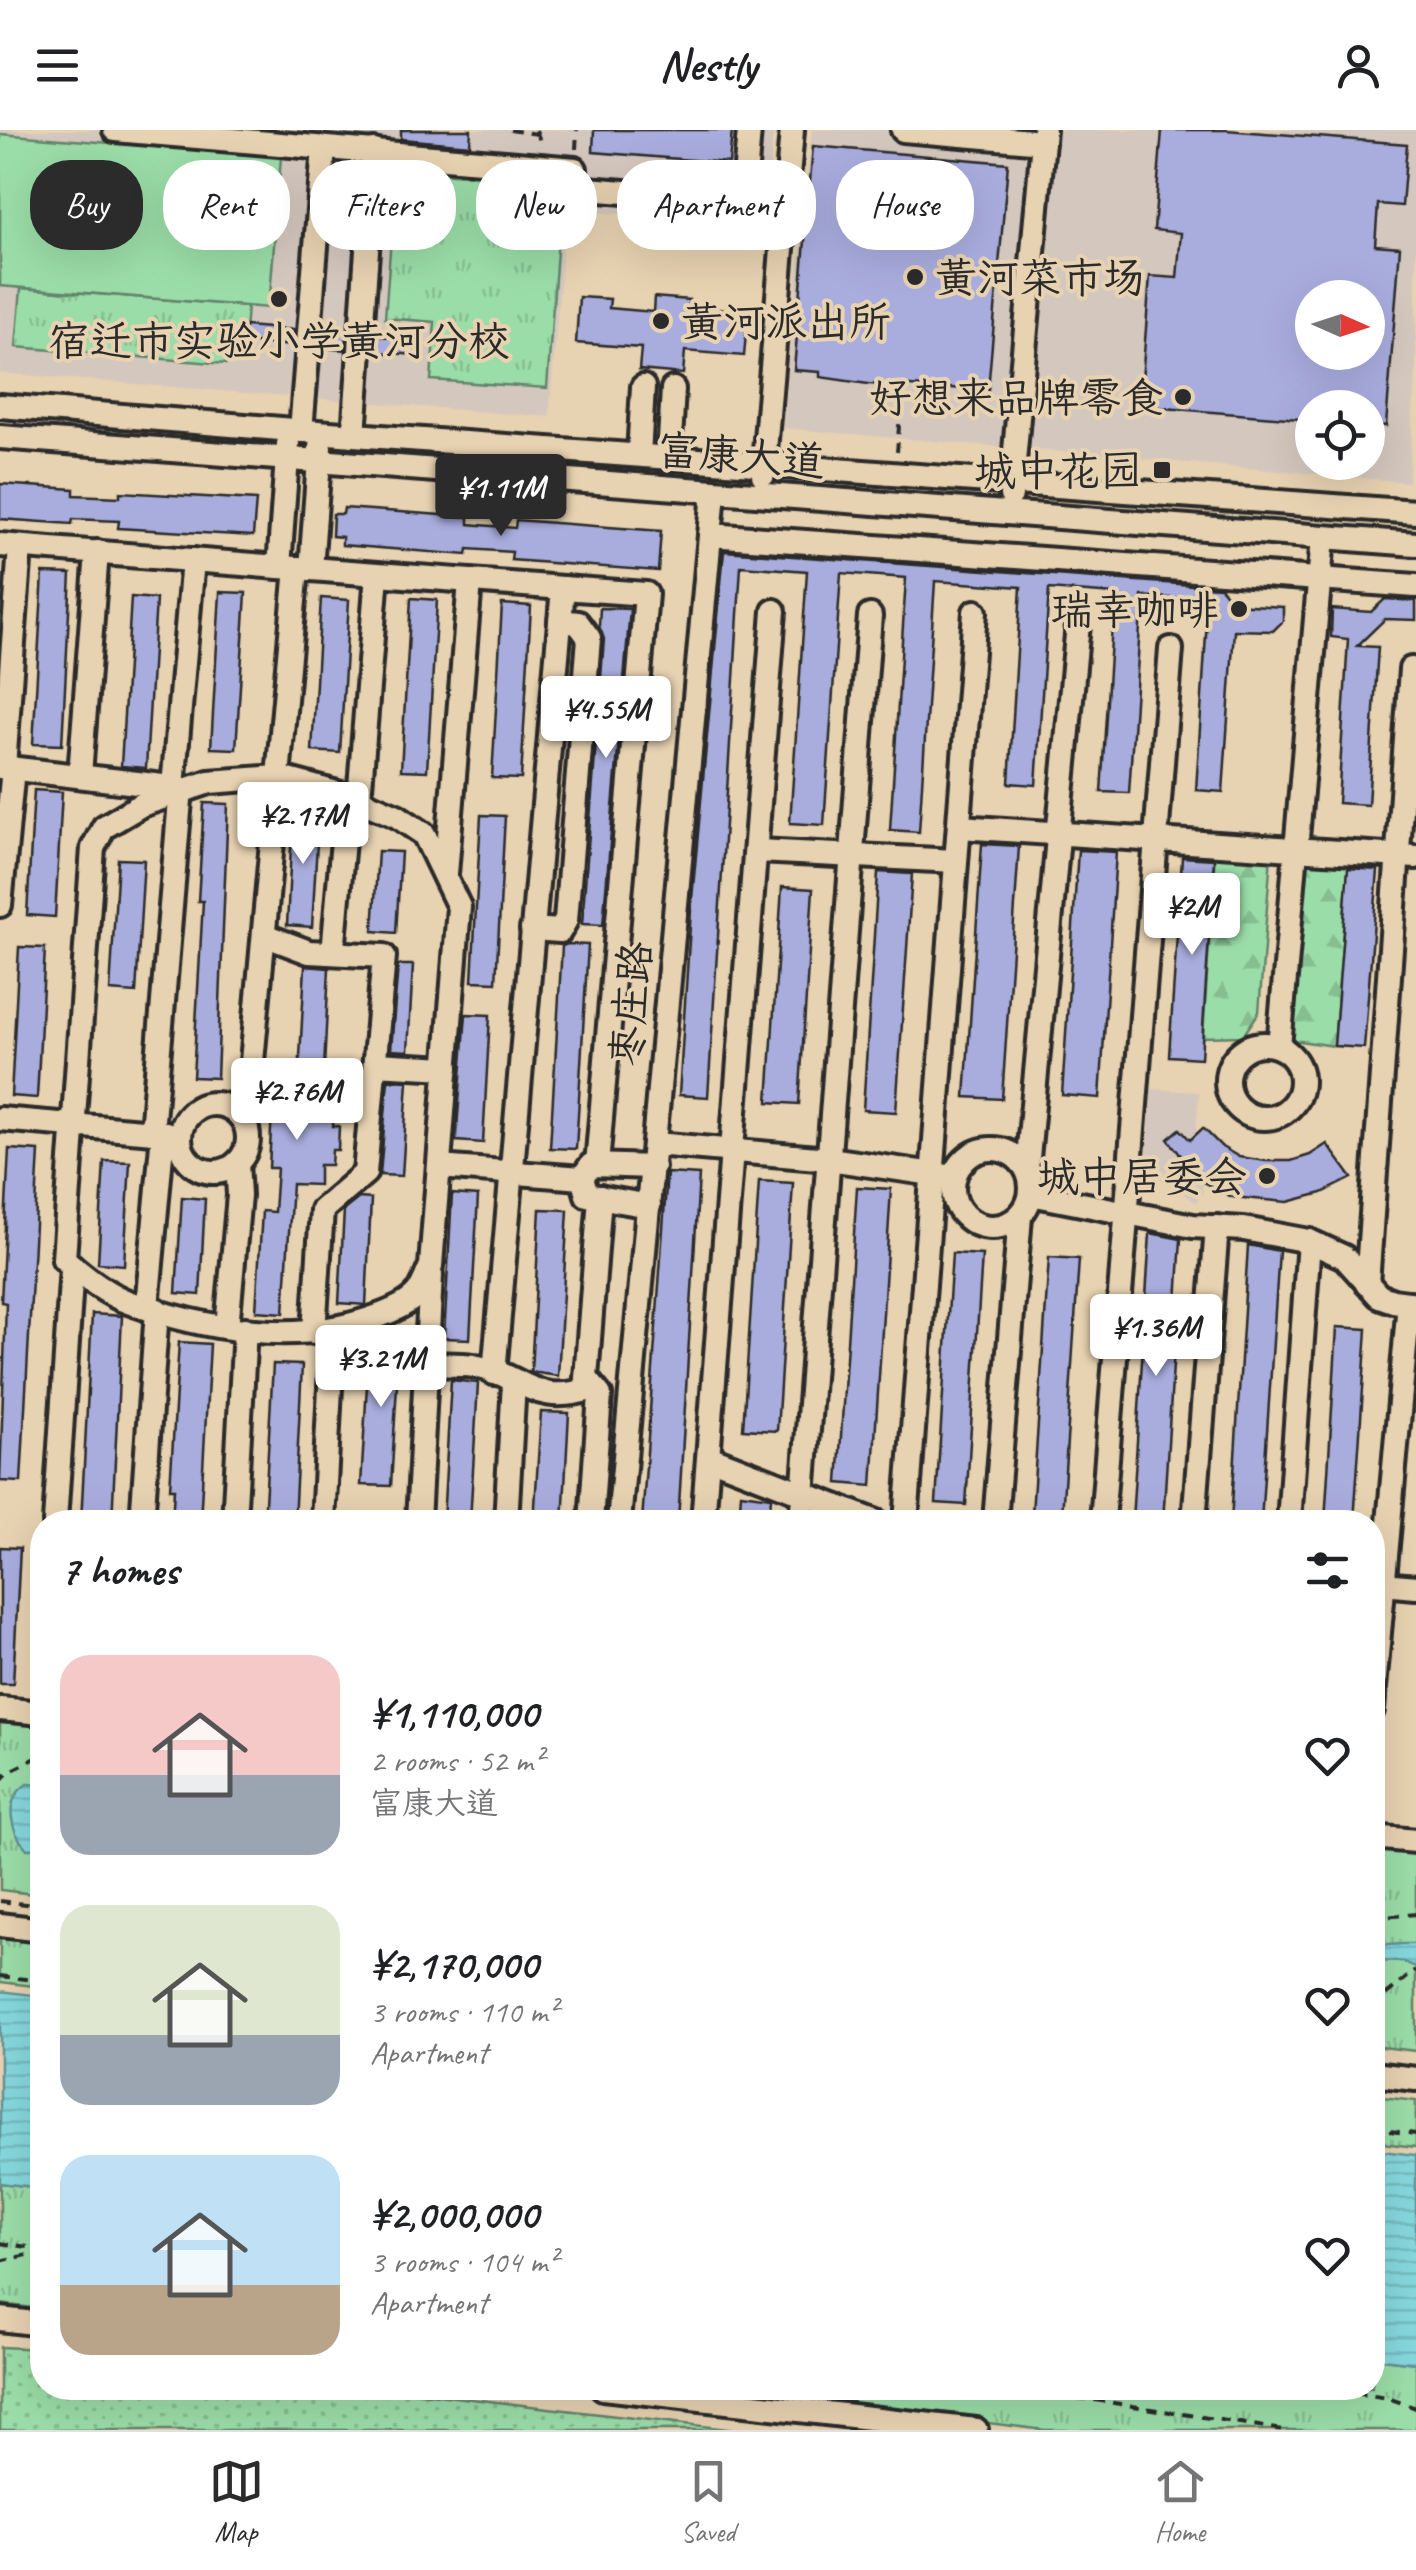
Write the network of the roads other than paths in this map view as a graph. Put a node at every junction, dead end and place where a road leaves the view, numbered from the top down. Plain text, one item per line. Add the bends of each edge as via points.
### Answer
1 (115, 130) edge
2 (749, 130) edge
3 (792, 130) edge
4 (917, 131) edge
5 (1043, 136) edge
6 (324, 148) junction
7 (374, 151) junction
8 (643, 386) dead end
9 (673, 389) dead end
10 (0, 406) edge
11 (304, 432) junction
12 (354, 436) junction
13 (0, 437) edge
14 (639, 455) junction
15 (669, 457) junction
16 (287, 458) junction
17 (319, 460) junction
18 (764, 464) junction
19 (1012, 482) junction
20 (714, 492) junction
21 (761, 494) junction
22 (1416, 512) edge
23 (1010, 513) junction
24 (710, 534) junction
25 (1323, 537) junction
26 (1416, 544) edge
27 (10, 546) edge
28 (97, 552) junction
29 (192, 560) junction
30 (296, 568) junction
31 (376, 574) junction
32 (1320, 579) junction
33 (470, 581) junction
34 (1416, 586) edge
35 (563, 588) junction
36 (774, 612) dead end
37 (974, 612) dead end
38 (870, 616) dead end
39 (560, 621) junction
40 (1078, 624) dead end
41 (1171, 649) dead end
42 (1411, 668) dead end
43 (6, 767) edge
44 (80, 775) junction
45 (278, 777) junction
46 (180, 789) junction
47 (353, 798) junction
48 (959, 827) junction
49 (1058, 834) junction
50 (1154, 840) junction
51 (1296, 850) junction
52 (758, 851) junction
53 (852, 856) junction
54 (1406, 857) edge
55 (956, 860) junction
56 (446, 877) junction
57 (0, 905) edge
58 (532, 929) junction
59 (264, 936) junction
60 (333, 953) junction
61 (1279, 1047) dead end
62 (375, 1064) junction
63 (446, 1068) junction
64 (237, 1112) junction
65 (0, 1119) edge
66 (73, 1125) junction
67 (165, 1133) junction
68 (734, 1151) junction
69 (654, 1155) junction
70 (829, 1159) junction
71 (237, 1163) junction
72 (439, 1167) junction
73 (1027, 1169) junction
74 (510, 1172) junction
75 (590, 1172) junction
76 (943, 1176) junction
77 (1031, 1194) junction
78 (600, 1197) junction
79 (650, 1206) junction
80 (1128, 1213) junction
81 (1020, 1216) junction
82 (1217, 1228) junction
83 (1309, 1242) junction
84 (72, 1266) junction
85 (431, 1266) junction
86 (1367, 1284) junction
87 (1413, 1304) edge
88 (152, 1308) junction
89 (236, 1328) junction
90 (324, 1331) junction
91 (427, 1364) junction
92 (504, 1378) junction
93 (594, 1388) junction
94 (709, 1457) junction
95 (803, 1494) junction
96 (56, 1510) edge
97 (143, 1510) edge
98 (234, 1510) edge
99 (323, 1510) edge
100 (419, 1510) edge
101 (506, 1510) edge
102 (592, 1510) edge
103 (621, 1510) edge
104 (705, 1510) edge
105 (802, 1510) edge
106 (845, 1510) edge
107 (907, 1510) edge
108 (996, 1510) edge
109 (1103, 1510) edge
110 (1195, 1510) edge
111 (1290, 1510) edge
112 (1385, 1528) edge
113 (1385, 1584) edge
114 (1416, 1586) edge
115 (0, 1710) edge
116 (30, 1712) edge
117 (1385, 1838) edge
118 (1416, 1841) edge
119 (0, 1913) edge
120 (30, 1917) edge
121 (0, 1925) edge
122 (30, 1929) edge
123 (1385, 2063) edge
124 (1416, 2066) edge
125 (1385, 2075) edge
126 (1416, 2079) edge
127 (0, 2319) edge
128 (30, 2323) edge
129 (709, 2400) edge
130 (976, 2430) edge

1 - 6 street
2 - 7 street via 738,200 574,188 575,169
3 - 18 street
4 - 5 street
5 - 19 street
6 - 7 street
6 - 11 street
7 - 12 street
8 - 14 street
9 - 15 street
10 - 11 street, 富康大道
11 - 12 street, 富康大道
11 - 16 street
11 - 17 street
12 - 14 street, 富康大道
13 - 16 street, 富康大道
14 - 15 street, 富康大道
15 - 18 street, 富康大道
16 - 17 street, 富康大道
16 - 30 street
17 - 20 street, 富康大道
17 - 30 street
18 - 19 street, 富康大道
18 - 21 street
19 - 22 street, 富康大道
19 - 23 street
20 - 21 street, 富康大道
20 - 24 street, 枣庄路
21 - 23 street, 富康大道
23 - 25 street, 富康大道
24 - 32 street
24 - 69 street, 枣庄路
25 - 26 street, 富康大道
25 - 32 street
27 - 28 street
27 - 43 street
28 - 29 street
28 - 44 street
29 - 30 street
29 - 46 street
30 - 31 street
30 - 45 street
31 - 33 street
31 - 47 street
32 - 34 street
32 - 51 street
33 - 35 street
33 - 56 street
35 - 39 street
35 - 75 street via 646,594
36 - 52 street
37 - 48 street
38 - 53 street
39 - 58 street
39 - 58 street via 578,623 589,638 566,920 560,931
40 - 49 street
41 - 50 street
42 - 54 street
43 - 44 street
43 - 57 street
44 - 46 street
45 - 46 street
45 - 47 street
45 - 59 street
46 - 66 street via 104,827 92,848
46 - 67 street
47 - 56 street via 424,834
47 - 60 street
48 - 49 street
48 - 55 street
49 - 50 street
49 - 73 street
50 - 51 street
50 - 80 street
51 - 54 street
51 - 61 street
52 - 53 street
52 - 68 street
53 - 55 street
53 - 70 street
54 - 86 street
55 - 76 street
56 - 63 street via 459,907
58 - 74 street
59 - 60 street
59 - 64 street via 249,1095
60 - 62 street via 384,956
62 - 63 street
62 - 90 street via 365,1173 322,1210
63 - 72 street
64 - 67 street via 206,1104
64 - 71 street via 248,1144
65 - 66 street
66 - 67 street
66 - 84 street via 64,1258
67 - 71 street via 194,1166 216,1172
67 - 88 street
68 - 69 street
68 - 70 street
68 - 94 street
69 - 75 street
69 - 79 street, 枣庄路
70 - 76 street
70 - 95 street
71 - 89 street
72 - 74 street
72 - 85 street
73 - 76 street via 1008,1152 981,1150
73 - 77 street
74 - 75 street
74 - 92 street
75 - 78 street via 587,1195
76 - 81 street via 973,1223 998,1227
76 - 107 street
77 - 80 street
77 - 81 street
78 - 79 street
78 - 93 street via 586,1378
79 - 103 street, 枣庄路
80 - 82 street
80 - 109 street
81 - 108 street
82 - 83 street
82 - 110 street
83 - 86 street via 1344,1257
83 - 111 street
84 - 88 street via 125,1301
84 - 96 street
85 - 90 street via 417,1294 387,1313
85 - 91 street
86 - 87 street via 1379,1296
87 - 112 street
88 - 89 street
88 - 97 street
89 - 90 street
89 - 98 street
90 - 99 street
91 - 92 street via 474,1366
91 - 100 street
92 - 93 street via 531,1391 568,1396
92 - 101 street
93 - 102 street via 600,1395
94 - 95 street
94 - 104 street
95 - 105 street
95 - 106 street
113 - 114 street
115 - 116 street
117 - 118 street
119 - 120 street
121 - 122 street
123 - 124 street
125 - 126 street
127 - 128 street
129 - 130 street

